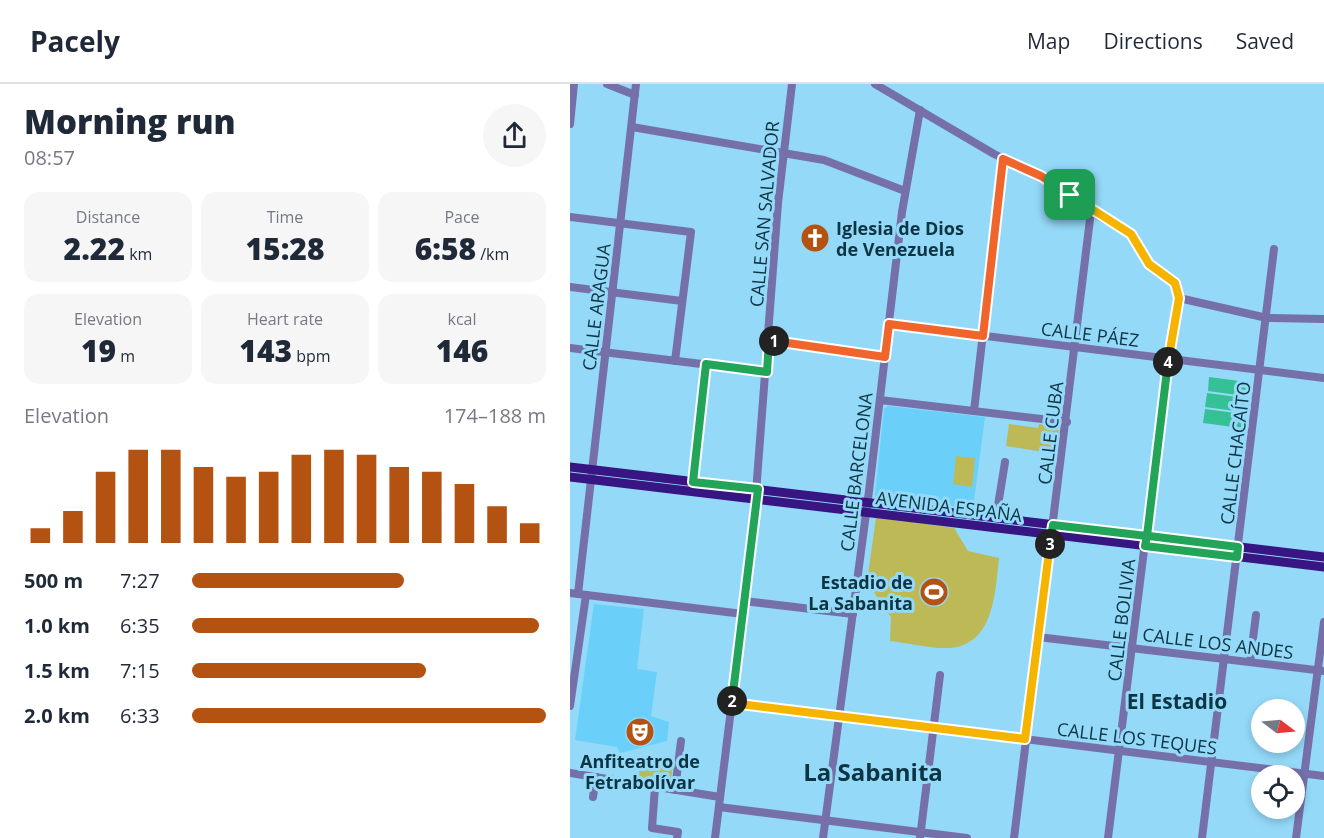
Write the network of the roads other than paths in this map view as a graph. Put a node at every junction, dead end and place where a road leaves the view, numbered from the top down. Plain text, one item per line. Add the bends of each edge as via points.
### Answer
1 (574, 84) edge
2 (607, 84) edge
3 (636, 84) edge
4 (792, 84) edge
5 (875, 84) edge
6 (635, 95) junction
7 (920, 110) junction
8 (570, 124) edge
9 (632, 127) junction
10 (783, 152) junction
11 (1003, 159) junction
12 (905, 191) junction
13 (1092, 211) junction
14 (570, 217) edge
15 (621, 224) junction
16 (1274, 249) dead end
17 (570, 287) edge
18 (613, 292) junction
19 (1179, 298) junction
20 (682, 301) junction
21 (1267, 318) junction
22 (1324, 319) edge
23 (889, 324) junction
24 (983, 336) junction
25 (769, 340) junction
26 (1076, 347) junction
27 (570, 348) edge
28 (606, 352) junction
29 (885, 357) junction
30 (1168, 358) junction
31 (675, 361) junction
32 (706, 364) junction
33 (1260, 370) junction
34 (767, 372) junction
35 (1324, 378) edge
36 (880, 399) junction
37 (974, 411) junction
38 (1067, 422) junction
39 (1005, 462) dead end
40 (570, 467) edge
41 (591, 474) junction
42 (570, 477) edge
43 (693, 482) junction
44 (757, 494) junction
45 (867, 508) junction
46 (996, 518) junction
47 (1052, 530) junction
48 (1146, 541) junction
49 (1238, 552) junction
50 (1324, 557) edge
51 (1324, 567) edge
52 (578, 594) edge
53 (744, 601) junction
54 (743, 614) junction
55 (853, 614) junction
56 (1256, 615) dead end
57 (1324, 622) edge
58 (1038, 637) junction
59 (1132, 648) junction
60 (1224, 659) junction
61 (1250, 662) junction
62 (1321, 671) edge
63 (940, 675) dead end
64 (732, 703) junction
65 (570, 706) edge
66 (840, 716) junction
67 (933, 728) junction
68 (1025, 739) junction
69 (681, 741) dead end
70 (1119, 751) junction
71 (1212, 762) junction
72 (1251, 767) edge
73 (1305, 768) edge
74 (570, 773) edge
75 (1305, 774) edge
76 (1324, 776) edge
77 (596, 777) junction
78 (655, 787) junction
79 (675, 790) junction
80 (594, 797) dead end
81 (720, 797) junction
82 (719, 807) junction
83 (1298, 819) edge
84 (825, 820) junction
85 (920, 835) edge
86 (677, 838) edge
87 (715, 838) edge
88 (823, 838) edge
89 (967, 838) edge
90 (1014, 838) edge
91 (1108, 838) edge
92 (1202, 838) edge
93 (1296, 838) edge

1 - 8 street
2 - 6 street
3 - 6 street, CALLE ARAGUA
4 - 10 street, CALLE SAN SALVADOR
5 - 7 street
6 - 9 street, CALLE ARAGUA
7 - 11 street
7 - 12 street, CALLE BARCELONA
9 - 10 street
9 - 15 street, CALLE ARAGUA
10 - 12 street via 836,163
10 - 25 street, CALLE SAN SALVADOR
11 - 13 street via 1041,176
11 - 24 street
12 - 23 street, CALLE BARCELONA
13 - 19 street via 1133,236 1149,264 1175,283
13 - 26 street, CALLE CUBA
14 - 15 street
15 - 18 street, CALLE ARAGUA
15 - 20 street via 691,232
16 - 21 street, CALLE CHACAÍTO
17 - 18 street
18 - 20 street
18 - 28 street, CALLE ARAGUA
19 - 21 street
19 - 30 street, CALLE BOLIVIA
20 - 31 street
21 - 22 street
21 - 33 street, CALLE CHACAÍTO
23 - 24 street, CALLE PÁEZ
23 - 29 street, CALLE BARCELONA
24 - 26 street, CALLE PÁEZ
24 - 37 street
25 - 29 street
25 - 34 street, CALLE SAN SALVADOR
26 - 30 street, CALLE PÁEZ
26 - 38 street, CALLE CUBA
27 - 28 street
28 - 31 street
28 - 41 street, CALLE ARAGUA
29 - 36 street, CALLE BARCELONA
30 - 33 street, CALLE PÁEZ
30 - 48 street, CALLE BOLIVIA
31 - 32 street
32 - 34 street
32 - 43 street
33 - 35 street, CALLE PÁEZ
33 - 49 street, CALLE CHACAÍTO
34 - 44 street, CALLE SAN SALVADOR
36 - 37 street
36 - 45 street, CALLE BARCELONA
37 - 38 street
38 - 47 street, CALLE CUBA
39 - 46 street
40 - 41 main road, AVENIDA ESPAÑA
41 - 42 main road, AVENIDA ESPAÑA
41 - 43 main road, AVENIDA ESPAÑA
41 - 44 main road, AVENIDA ESPAÑA
41 - 52 street, CALLE ARAGUA
43 - 44 main road, AVENIDA ESPAÑA
44 - 45 main road, AVENIDA ESPAÑA
44 - 53 street, CALLE SAN SALVADOR
45 - 46 main road, AVENIDA ESPAÑA
45 - 47 main road, AVENIDA ESPAÑA
45 - 55 street, CALLE BARCELONA
46 - 47 main road, AVENIDA ESPAÑA
47 - 48 main road, AVENIDA ESPAÑA
47 - 58 street, CALLE CUBA
48 - 49 main road, AVENIDA ESPAÑA
48 - 59 street, CALLE BOLIVIA
49 - 50 main road, AVENIDA ESPAÑA
49 - 51 main road, AVENIDA ESPAÑA
49 - 60 street, CALLE CHACAÍTO
52 - 54 street
52 - 65 street, CALLE ARAGUA
53 - 54 street, CALLE SAN SALVADOR
53 - 55 street
54 - 64 street, CALLE SAN SALVADOR
55 - 66 street, CALLE BARCELONA
56 - 61 street
57 - 62 street
58 - 59 street, CALLE LOS ANDES
58 - 68 street, CALLE CUBA
59 - 60 street, CALLE LOS ANDES
59 - 70 street, CALLE BOLIVIA
60 - 61 street, CALLE LOS ANDES
60 - 71 street, CALLE CHACAÍTO
61 - 62 street, CALLE LOS ANDES
62 - 73 street
63 - 67 street
64 - 66 street, CALLE LOS TEQUES
64 - 81 street, CALLE SAN SALVADOR
66 - 67 street, CALLE LOS TEQUES
66 - 84 street, CALLE BARCELONA
67 - 68 street, CALLE LOS TEQUES
67 - 85 street
68 - 70 street, CALLE LOS TEQUES
68 - 90 street, CALLE CUBA
69 - 79 street
70 - 71 street, CALLE LOS TEQUES
70 - 91 street, CALLE BOLIVIA
71 - 72 street, CALLE LOS TEQUES
71 - 92 street, CALLE CHACAÍTO
74 - 77 street
75 - 76 street, CALLE LOS TEQUES
77 - 78 street
77 - 80 street
78 - 79 street
78 - 86 street via 652,828 678,832
79 - 81 street
81 - 82 street, CALLE SAN SALVADOR
82 - 84 street
82 - 87 street, CALLE SAN SALVADOR
83 - 93 street
84 - 85 street
84 - 88 street, CALLE BARCELONA
85 - 89 street

